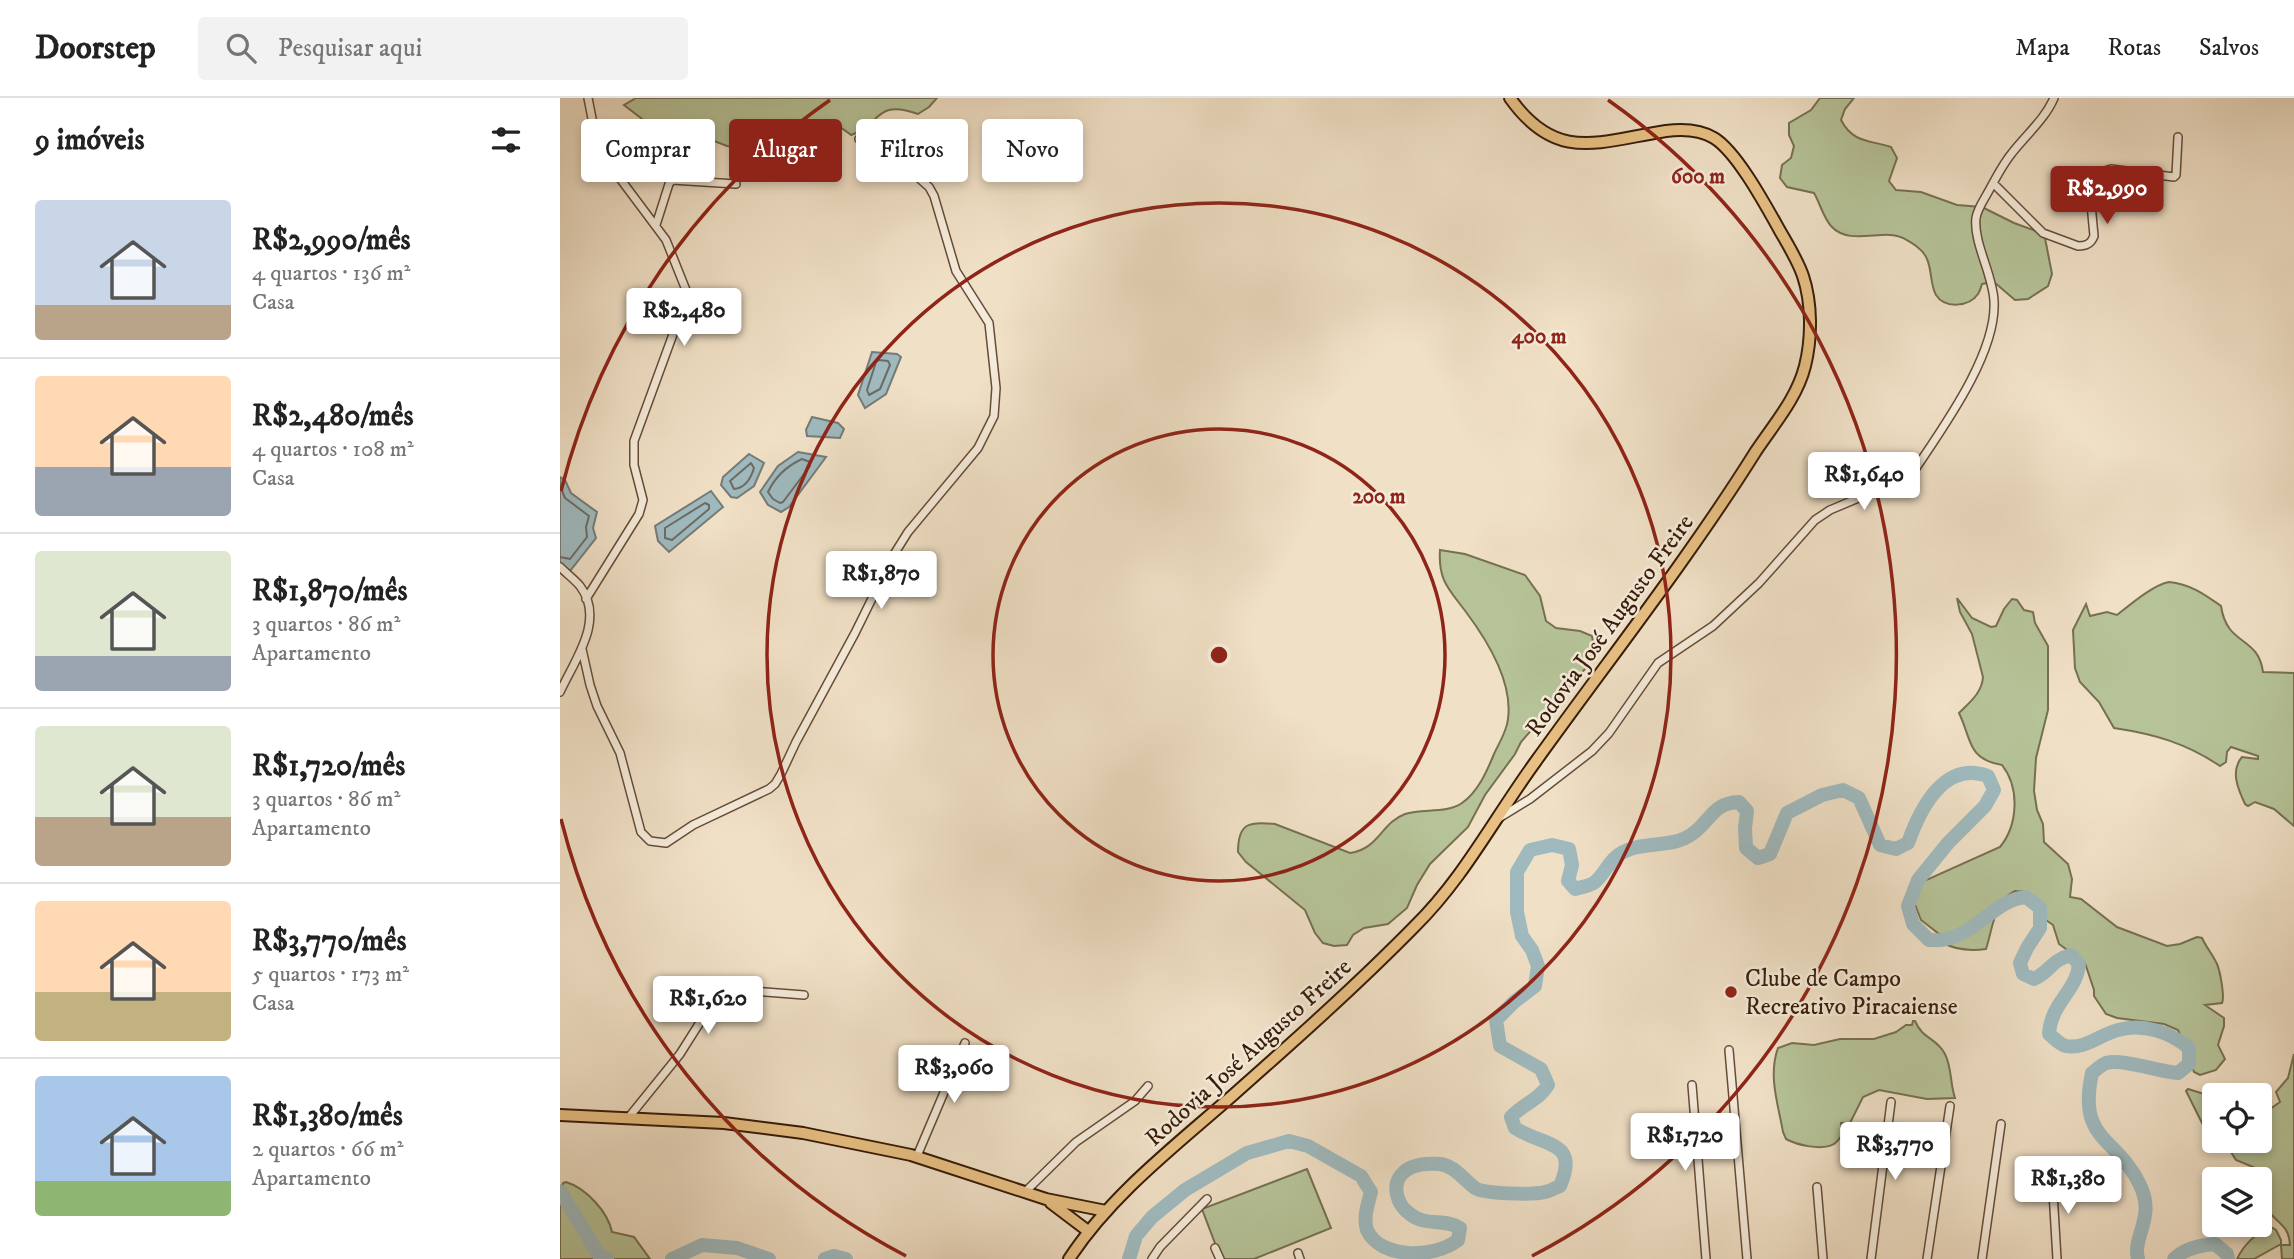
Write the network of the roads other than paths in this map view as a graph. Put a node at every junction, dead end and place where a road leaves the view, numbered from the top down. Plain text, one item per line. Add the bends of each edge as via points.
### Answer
1 (588, 98) edge
2 (1510, 98) edge
3 (2054, 98) edge
4 (2178, 137) dead end
5 (923, 182) edge
6 (1993, 183) junction
7 (736, 184) dead end
8 (656, 225) junction
9 (560, 567) edge
10 (586, 599) junction
11 (582, 649) junction
12 (560, 692) edge
13 (1492, 822) junction
14 (804, 995) dead end
15 (965, 1043) dead end
16 (1729, 1050) dead end
17 (1692, 1085) dead end
18 (1148, 1086) dead end
19 (1891, 1102) dead end
20 (1950, 1106) dead end
21 (560, 1115) edge
22 (629, 1117) junction
23 (2001, 1124) dead end
24 (917, 1156) junction
25 (2052, 1175) dead end
26 (1817, 1187) dead end
27 (1025, 1192) junction
28 (1046, 1199) junction
29 (1207, 1199) dead end
30 (1106, 1210) junction
31 (1088, 1231) junction
32 (1215, 1248) dead end
33 (1069, 1259) edge
34 (1152, 1259) edge
35 (1220, 1259) edge
36 (1706, 1259) edge
37 (1747, 1259) edge
38 (1823, 1259) edge
39 (1871, 1259) edge
40 (1927, 1259) edge
41 (1982, 1259) edge
42 (2057, 1259) edge

1 - 8 street via 598,149
2 - 13 main road, Rodovia José Augusto Freire via 1539,129 1573,144 1680,130 1712,136 1739,163 1781,233 1803,276 1810,325 1805,364 1793,397
3 - 6 street
4 - 6 street via 2174,177 2111,169 2099,173 2090,193 2094,236 2084,246 2043,233
5 - 11 street via 937,202 956,271 989,323 996,408 964,467 893,556 781,774 769,789 693,825 666,844 650,841 638,824 620,753 597,706
6 - 13 street via 1976,217 1993,284 1992,321 1964,395 1916,468 1906,478 1815,520 1713,626 1658,663 1592,751
7 - 8 street via 672,180
8 - 10 street via 687,296 634,442 643,499 639,514
9 - 10 street
10 - 11 street via 588,630
11 - 12 street
13 - 30 main road, Rodovia José Augusto Freire via 1468,864 1416,925
14 - 22 street via 721,993
15 - 24 street
16 - 37 street
17 - 36 street
18 - 27 street via 1135,1101 1076,1142
19 - 39 street
20 - 40 street
21 - 22 main road
22 - 24 main road via 737,1124
23 - 41 street
24 - 27 main road
25 - 42 street
26 - 38 street
27 - 28 main road
28 - 30 main road
28 - 31 main road
29 - 34 street
30 - 31 main road, Rodovia José Augusto Freire
31 - 33 main road, Rodovia José Augusto Freire
32 - 35 street

